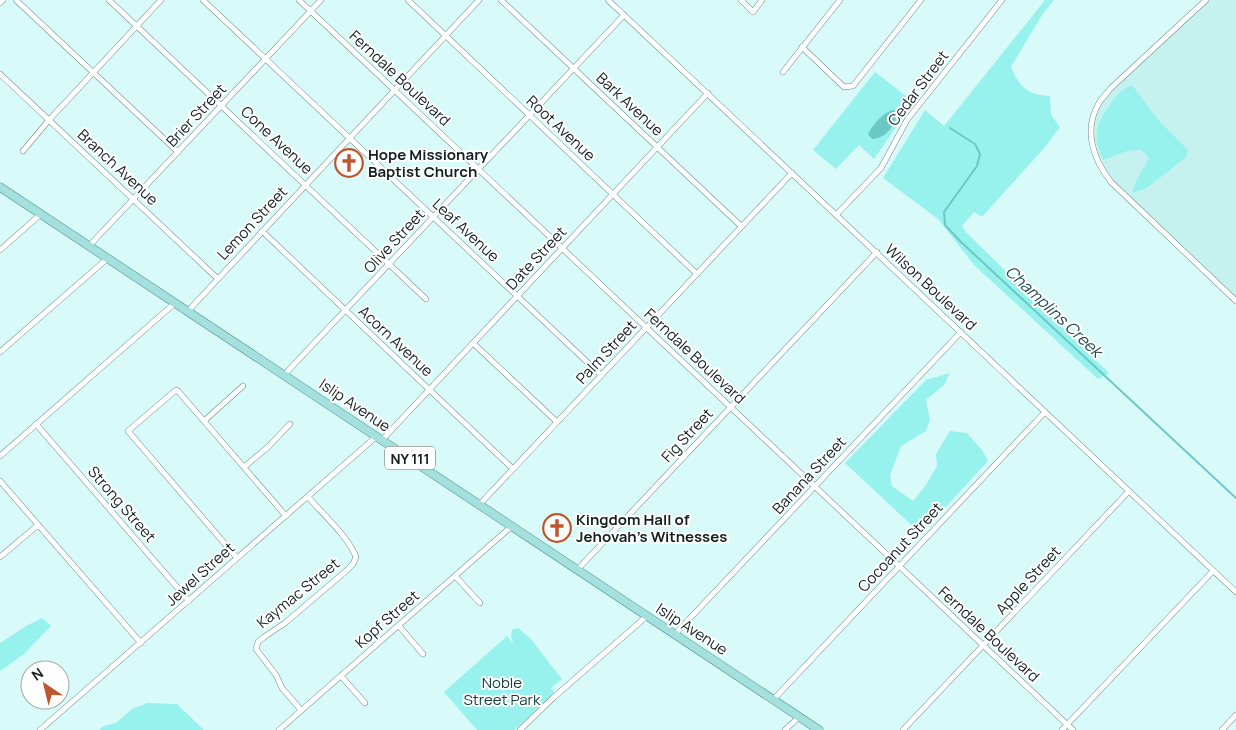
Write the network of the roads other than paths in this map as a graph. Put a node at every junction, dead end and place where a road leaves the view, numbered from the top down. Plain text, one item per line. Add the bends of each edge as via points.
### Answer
1 (3, 0) edge
2 (16, 0) edge
3 (109, 0) edge
4 (162, 0) edge
5 (203, 0) edge
6 (299, 0) edge
7 (321, 0) edge
8 (408, 0) edge
9 (480, 0) edge
10 (501, 0) edge
11 (608, 0) edge
12 (741, 0) edge
13 (762, 0) edge
14 (840, 0) edge
15 (921, 0) edge
16 (1002, 0) edge
17 (1206, 0) edge
18 (0, 3) edge
19 (311, 11) junction
20 (624, 15) junction
21 (137, 26) junction
22 (446, 36) junction
23 (802, 48) junction
24 (266, 59) junction
25 (573, 68) junction
26 (783, 72) dead end
27 (93, 73) junction
28 (0, 74) edge
29 (395, 90) junction
30 (708, 93) junction
31 (222, 106) junction
32 (529, 115) junction
33 (49, 120) junction
34 (350, 137) junction
35 (657, 147) junction
36 (22, 151) dead end
37 (178, 152) junction
38 (478, 169) junction
39 (792, 173) junction
40 (306, 185) junction
41 (0, 187) edge
42 (613, 194) junction
43 (134, 199) junction
44 (41, 214) junction
45 (836, 215) junction
46 (434, 216) junction
47 (741, 226) junction
48 (262, 231) junction
49 (89, 246) junction
50 (562, 248) junction
51 (0, 250) edge
52 (876, 252) junction
53 (108, 258) junction
54 (390, 264) junction
55 (697, 274) junction
56 (218, 278) junction
57 (517, 296) junction
58 (426, 299) dead end
59 (1236, 301) edge
60 (175, 303) junction
61 (345, 310) junction
62 (188, 311) junction
63 (646, 328) junction
64 (961, 332) junction
65 (473, 343) junction
66 (0, 352) edge
67 (284, 375) junction
68 (601, 375) junction
69 (243, 386) dead end
70 (429, 389) junction
71 (731, 407) junction
72 (1045, 412) junction
73 (204, 421) junction
74 (557, 422) junction
75 (36, 424) junction
76 (290, 424) dead end
77 (379, 438) junction
78 (0, 456) edge
79 (244, 467) junction
80 (513, 469) junction
81 (0, 481) edge
82 (815, 486) junction
83 (1129, 491) junction
84 (308, 497) junction
85 (479, 505) junction
86 (286, 516) junction
87 (38, 525) junction
88 (512, 526) junction
89 (0, 557) edge
90 (237, 558) junction
91 (899, 566) junction
92 (578, 569) junction
93 (1213, 571) junction
94 (456, 576) junction
95 (1236, 592) edge
96 (189, 601) junction
97 (480, 603) dead end
98 (647, 616) junction
99 (399, 626) junction
100 (675, 634) junction
101 (141, 643) junction
102 (983, 645) junction
103 (423, 654) dead end
104 (341, 676) junction
105 (773, 700) junction
106 (365, 703) dead end
107 (301, 710) junction
108 (1236, 715) edge
109 (799, 717) junction
110 (1067, 725) junction
111 (287, 728) edge
112 (40, 730) edge
113 (279, 730) edge
114 (520, 730) edge
115 (785, 730) edge
116 (819, 730) edge
117 (903, 730) edge
118 (1062, 730) edge
119 (1073, 730) edge
120 (1222, 730) edge

1 - 18 street
2 - 27 street
3 - 21 street, Cone Avenue
4 - 21 street
5 - 24 street, Leaf Avenue
6 - 19 street, Ferndale Boulevard
7 - 19 street, Brier Street
8 - 22 street, Root Avenue
9 - 22 street, Lemon Street
10 - 25 street, Bark Avenue
11 - 20 street, Wilson Boulevard
12 - 13 street via 753,12
14 - 23 street
15 - 23 street via 853,86 844,87
16 - 45 street, Cedar Street via 907,120 880,168
17 - 59 street via 1098,103 1092,119 1091,146 1111,182
19 - 24 street, Brier Street
19 - 29 street, Ferndale Boulevard
20 - 25 street, Olive Street
20 - 30 street, Wilson Boulevard
21 - 27 street
21 - 31 street, Cone Avenue
22 - 29 street, Lemon Street
22 - 32 street, Root Avenue
23 - 26 street
24 - 31 street, Brier Street
24 - 34 street, Leaf Avenue
25 - 32 street, Olive Street
25 - 35 street, Bark Avenue
27 - 33 street
27 - 37 street
28 - 33 street, Branch Avenue
29 - 34 street, Lemon Street
29 - 38 street, Ferndale Boulevard
30 - 35 street, Date Street
30 - 39 street, Wilson Boulevard
31 - 37 street, Brier Street
31 - 40 street, Cone Avenue
32 - 38 street, Olive Street
32 - 42 street, Root Avenue
33 - 36 street
33 - 43 street, Branch Avenue
34 - 40 street, Lemon Street
34 - 46 street, Leaf Avenue
35 - 42 street, Date Street
35 - 47 street, Bark Avenue
37 - 43 street, Brier Street
38 - 46 street, Olive Street
38 - 50 street, Ferndale Boulevard
39 - 45 street, Wilson Boulevard
39 - 47 street, Palm Street
40 - 48 street, Lemon Street
40 - 54 street, Cone Avenue
41 - 44 main road, Islip Avenue / NY 111
42 - 50 street, Date Street
42 - 55 street, Root Avenue
43 - 49 street, Brier Street
43 - 56 street, Branch Avenue
44 - 49 main road, Islip Avenue / NY 111
44 - 51 street
45 - 52 street, Wilson Boulevard
46 - 54 street, Olive Street
46 - 57 street, Leaf Avenue
47 - 55 street, Palm Street
48 - 56 street, Lemon Street
48 - 61 street, Acorn Avenue
49 - 53 main road, Islip Avenue / NY 111
50 - 57 street, Date Street
50 - 63 street, Ferndale Boulevard
52 - 64 street, Wilson Boulevard
52 - 71 street, Fig Street
53 - 60 main road, Islip Avenue / NY 111
53 - 66 street
54 - 58 street, Cone Avenue
54 - 61 street, Olive Street
55 - 63 street, Palm Street
56 - 62 street, Lemon Street
57 - 65 street, Date Street
57 - 68 street, Leaf Avenue
60 - 62 main road, Islip Avenue / NY 111
60 - 75 street
61 - 67 street, Olive Street
61 - 70 street, Acorn Avenue
62 - 67 main road, Islip Avenue / NY 111
63 - 68 street, Palm Street
63 - 71 street, Ferndale Boulevard
64 - 72 street, Wilson Boulevard
64 - 82 street, Banana Street
65 - 70 street, Date Street
65 - 74 street
67 - 77 main road, Islip Avenue / NY 111
68 - 74 street, Palm Street
69 - 73 street
70 - 77 street, Date Street
70 - 80 street, Acorn Avenue
71 - 82 street, Ferndale Boulevard
71 - 92 street, Fig Street
72 - 83 street, Wilson Boulevard
72 - 91 street, Cocoanut Street
73 - 79 street
73 - 90 street via 176,390 128,431
74 - 80 street, Palm Street
75 - 78 street
75 - 96 street, Strong Street
76 - 79 street
77 - 84 street, Jewel Street
77 - 85 main road, Islip Avenue / NY 111
79 - 86 street
80 - 85 street, Palm Street
81 - 87 street
82 - 91 street, Ferndale Boulevard
82 - 100 street, Banana Street
83 - 93 street, Wilson Boulevard
83 - 102 street, Apple Street
84 - 86 street, Jewel Street
84 - 107 street, Kaymac Street via 356,557 339,577 258,642 256,649
85 - 88 main road, Islip Avenue / NY 111
86 - 90 street, Jewel Street
87 - 89 street
87 - 101 street
88 - 92 main road, Islip Avenue / NY 111
88 - 94 street, Kopf Street
90 - 96 street, Jewel Street
91 - 102 street, Ferndale Boulevard
91 - 105 street, Cocoanut Street
92 - 98 main road, Islip Avenue / NY 111
93 - 95 street, Wilson Boulevard
93 - 110 street
94 - 97 street
94 - 99 street, Kopf Street
96 - 101 street, Jewel Street
98 - 100 main road, Islip Avenue / NY 111
98 - 114 street
99 - 103 street
99 - 104 street, Kopf Street
100 - 105 main road, Islip Avenue / NY 111
101 - 112 street, Jewel Street
102 - 110 street, Ferndale Boulevard
102 - 117 street, Apple Street
104 - 106 street
104 - 107 street, Kopf Street
105 - 109 main road, Islip Avenue / NY 111
107 - 111 street, Kopf Street
108 - 120 street
109 - 115 street
109 - 116 main road, Islip Avenue / NY 111
110 - 118 street
110 - 119 street, Ferndale Boulevard
111 - 113 street, Kopf Street

